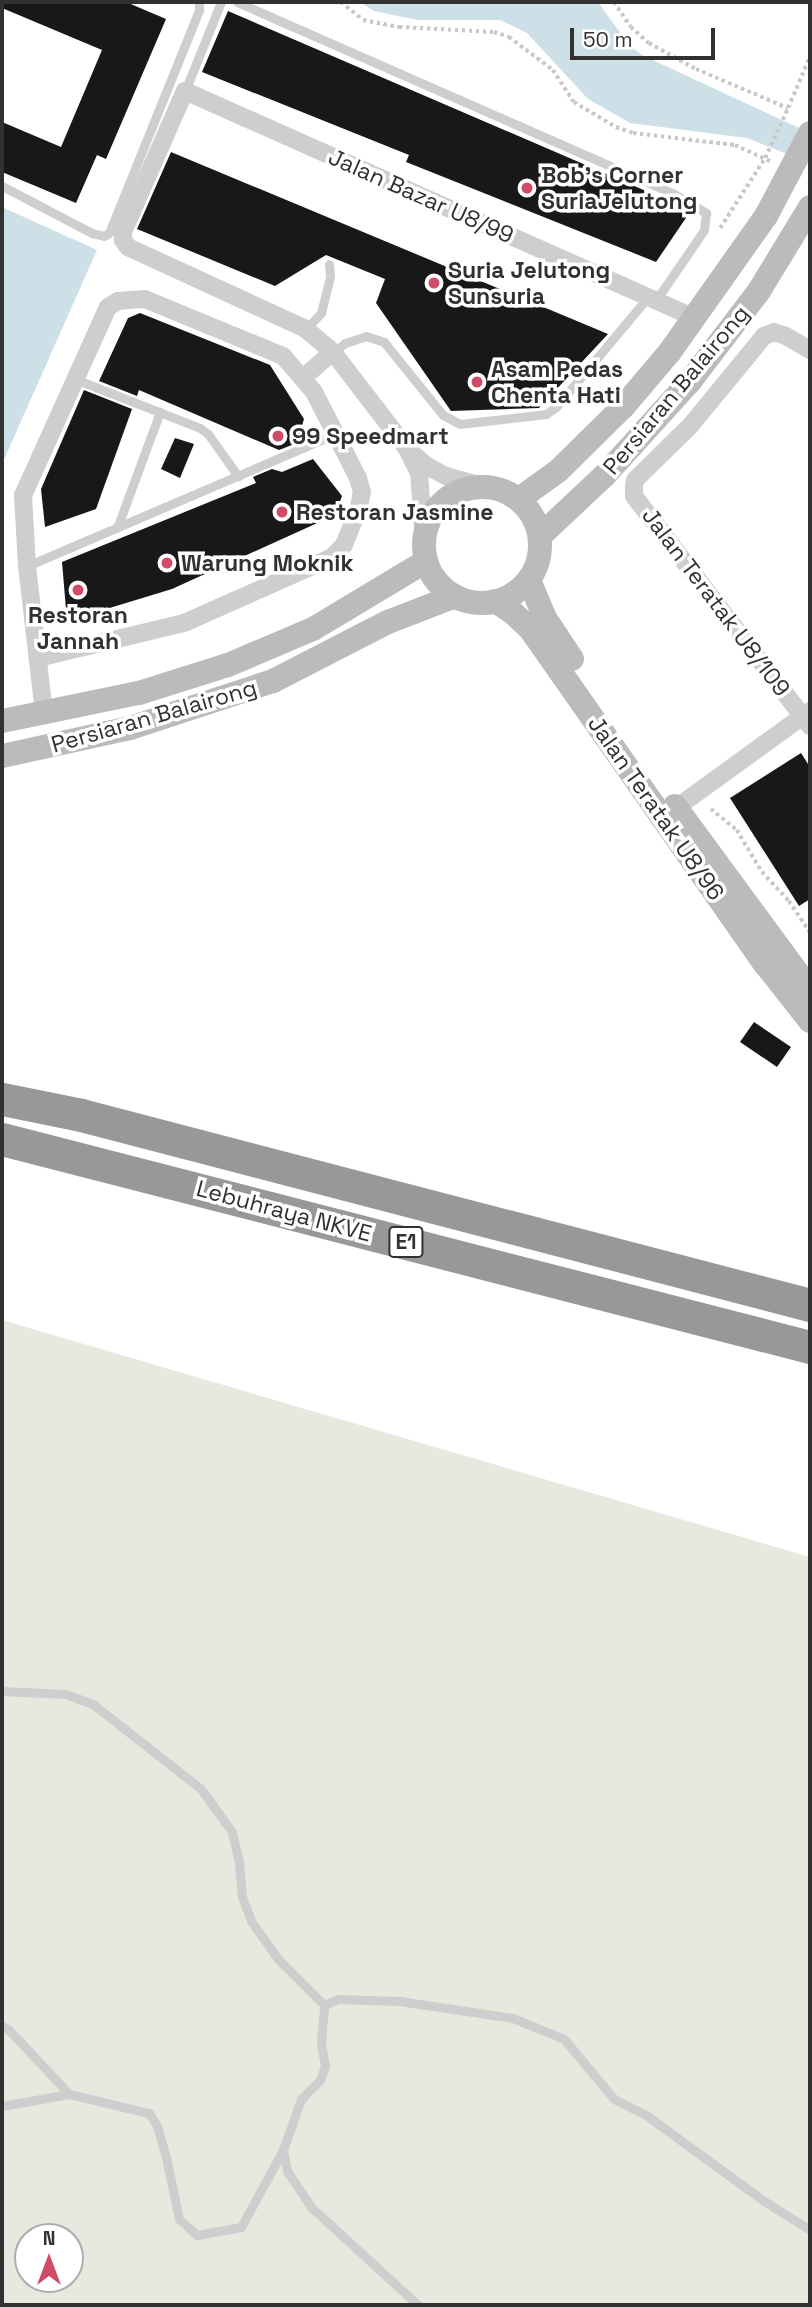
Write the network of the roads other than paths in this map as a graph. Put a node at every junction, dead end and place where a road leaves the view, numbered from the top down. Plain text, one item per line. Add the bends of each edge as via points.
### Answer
1 (199, 2) edge
2 (221, 2) edge
3 (237, 2) edge
4 (185, 91) junction
5 (810, 133) edge
6 (2, 186) edge
7 (810, 207) edge
8 (329, 264) dead end
9 (652, 299) junction
10 (695, 318) junction
11 (306, 329) junction
12 (810, 350) edge
13 (333, 352) junction
14 (304, 377) junction
15 (75, 379) junction
16 (159, 412) junction
17 (335, 434) junction
18 (405, 446) junction
19 (238, 476) junction
20 (485, 486) junction
21 (519, 499) junction
22 (117, 528) junction
23 (540, 536) junction
24 (425, 551) junction
25 (27, 566) junction
26 (529, 580) junction
27 (455, 596) junction
28 (495, 601) junction
29 (38, 658) junction
30 (44, 713) junction
31 (808, 718) edge
32 (2, 721) edge
33 (2, 756) edge
34 (670, 813) junction
35 (810, 990) edge
36 (810, 1021) edge
37 (2, 1099) edge
38 (2, 1139) edge
39 (810, 1305) edge
40 (810, 1348) edge
41 (2, 1691) edge
42 (324, 2005) junction
43 (2, 2026) edge
44 (69, 2094) junction
45 (2, 2106) edge
46 (283, 2150) junction
47 (810, 2230) edge
48 (418, 2305) edge

1 - 6 lane via 109,233 92,233
2 - 4 lane
3 - 9 lane via 660,188 706,213 704,230
4 - 9 street, Jalan Bazar U8/99
4 - 11 street via 123,240 128,247
5 - 10 street, bridge via 766,216
7 - 23 street, Persiaran Balairong via 759,291 651,427
8 - 11 lane via 321,313
9 - 10 street, Jalan Bazar U8/99
9 - 13 lane via 546,414 460,424 443,415 384,342 366,336
10 - 21 street via 624,406 558,471
11 - 13 street
12 - 31 street, Jalan Teratak U8/109 via 774,332 764,336 691,425 635,480 634,496
13 - 14 street
13 - 18 street
14 - 15 street via 266,346 156,302 132,299 108,307
14 - 17 street
15 - 16 lane
15 - 25 street via 23,495
16 - 19 lane via 208,434
16 - 22 lane
17 - 19 lane
17 - 29 street via 362,492 352,531 331,558 184,623
18 - 20 street via 446,476
18 - 24 street via 419,473
19 - 22 lane
20 - 21 street
20 - 24 street via 467,488 436,508 427,524
21 - 23 street
22 - 25 lane
23 - 26 street via 536,567
24 - 27 street via 432,575
24 - 30 street, Persiaran Balairong via 313,629 228,665 139,694
25 - 29 street
26 - 28 street via 520,590
26 - 34 street, Jalan Teratak U8/96 via 554,633
27 - 28 street via 481,603
27 - 33 street, Persiaran Balairong via 388,622 262,685 130,728
28 - 34 street, Jalan Teratak U8/96 via 531,630
29 - 30 street
30 - 32 street, Persiaran Balairong
31 - 34 street
34 - 35 street, Jalan Teratak U8/96
34 - 36 street, Jalan Teratak U8/96 via 766,965
37 - 39 highway, Lebuhraya NKVE / E1 via 81,1115
38 - 40 highway, Lebuhraya NKVE / E1
41 - 42 lane via 66,1694 94,1705 201,1789 232,1832 242,1898 251,1921 278,1959
42 - 46 lane via 321,2043 325,2066 320,2080 301,2099
42 - 47 lane via 338,1999 399,2001 513,2018 564,2039 614,2099 646,2115
43 - 44 lane
44 - 45 lane
44 - 46 lane via 149,2113 157,2126 179,2219 197,2235 241,2227
46 - 48 lane via 287,2171 311,2207

